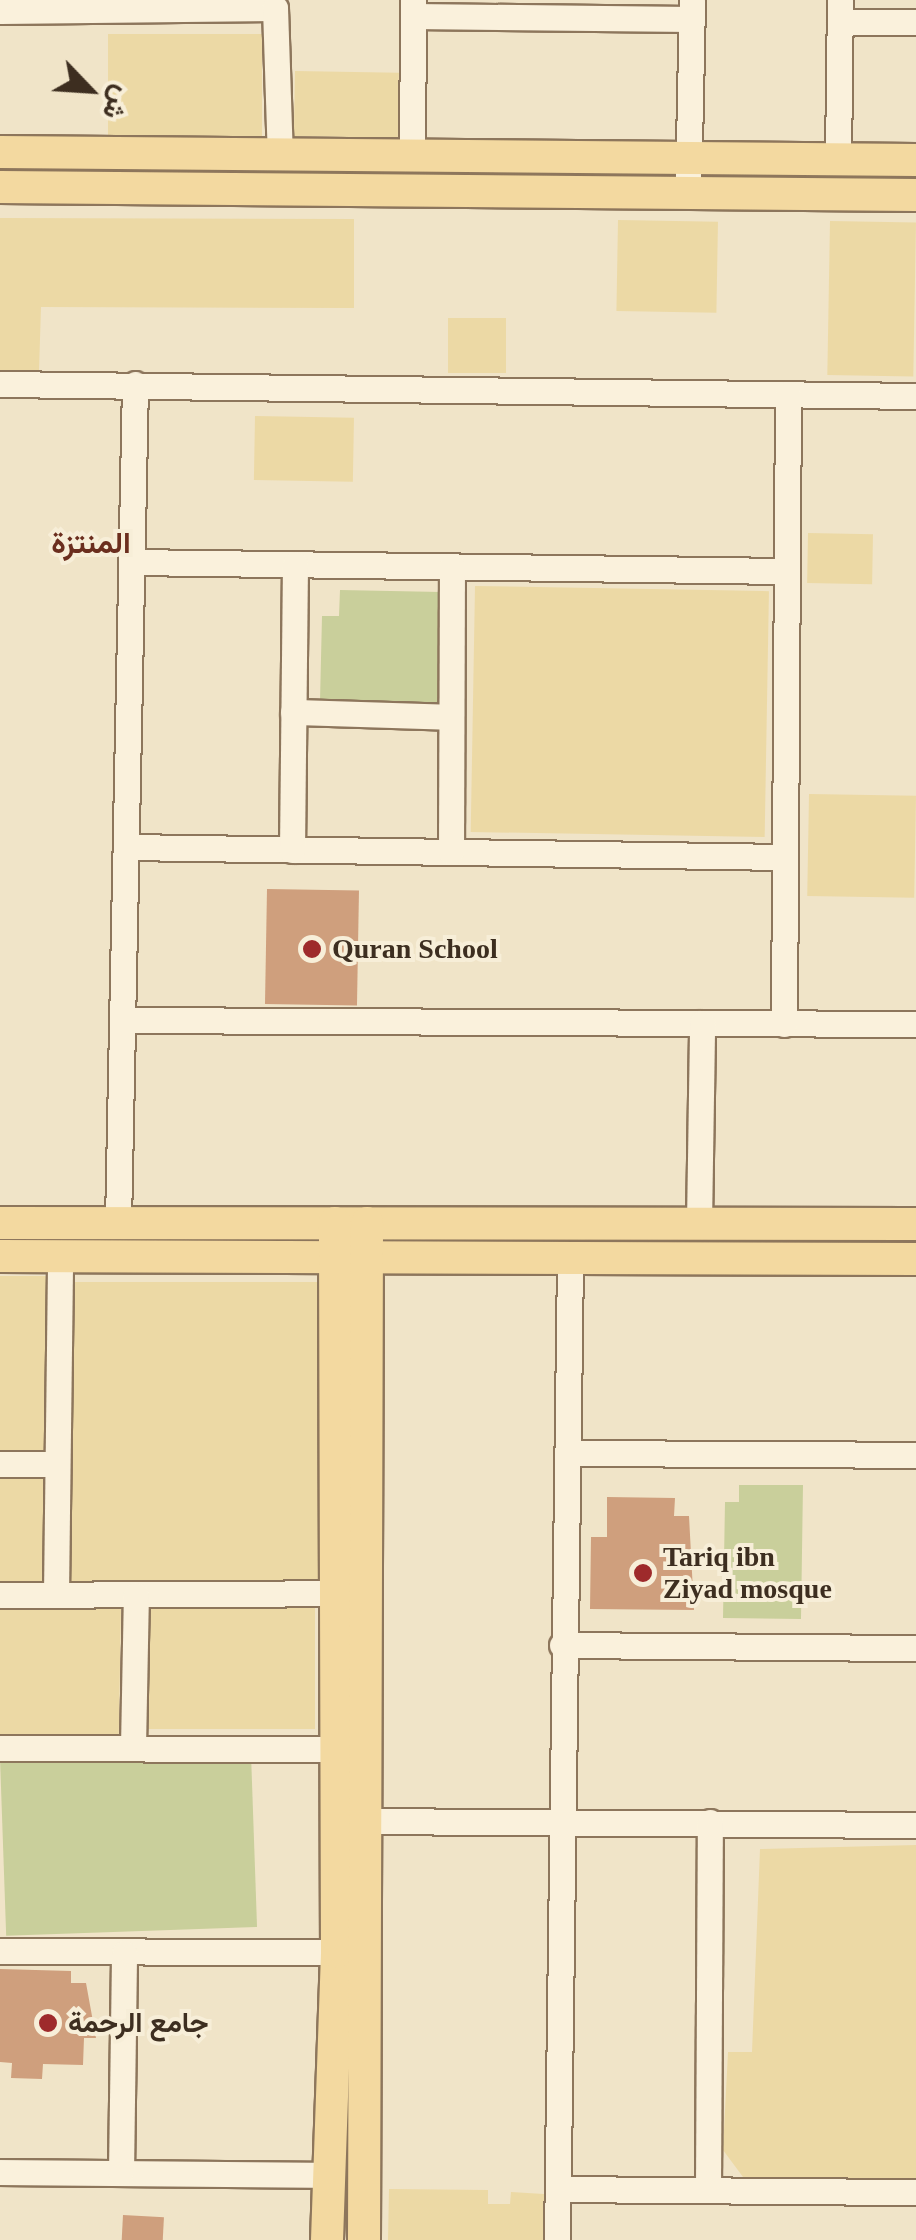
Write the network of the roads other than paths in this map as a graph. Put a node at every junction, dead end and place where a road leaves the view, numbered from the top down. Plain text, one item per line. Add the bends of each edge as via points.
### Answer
1 (275, 4) edge
2 (413, 8) edge
3 (550, 9) edge
4 (691, 9) edge
5 (0, 11) edge
6 (840, 11) edge
7 (916, 22) edge
8 (0, 152) edge
9 (280, 154) junction
10 (412, 156) junction
11 (689, 158) junction
12 (838, 160) junction
13 (916, 160) edge
14 (0, 187) edge
15 (688, 193) junction
16 (916, 195) edge
17 (0, 384) edge
18 (135, 384) junction
19 (788, 394) junction
20 (916, 396) edge
21 (132, 562) junction
22 (295, 564) junction
23 (452, 566) junction
24 (788, 571) junction
25 (293, 712) junction
26 (452, 717) junction
27 (126, 847) junction
28 (292, 850) junction
29 (451, 852) junction
30 (785, 857) junction
31 (122, 1020) junction
32 (702, 1023) junction
33 (784, 1024) junction
34 (916, 1024) edge
35 (0, 1223) edge
36 (118, 1223) junction
37 (351, 1223) junction
38 (699, 1223) junction
39 (916, 1224) edge
40 (0, 1256) edge
41 (60, 1256) junction
42 (351, 1257) junction
43 (570, 1258) junction
44 (916, 1259) edge
45 (567, 1452) junction
46 (916, 1454) edge
47 (0, 1464) edge
48 (57, 1464) junction
49 (332, 1593) junction
50 (56, 1594) junction
51 (0, 1595) edge
52 (136, 1596) junction
53 (562, 1645) junction
54 (916, 1648) edge
55 (0, 1748) edge
56 (133, 1748) junction
57 (338, 1749) junction
58 (365, 1820) junction
59 (559, 1822) junction
60 (710, 1822) junction
61 (916, 1825) edge
62 (0, 1951) edge
63 (337, 1952) junction
64 (124, 1954) junction
65 (0, 2172) edge
66 (121, 2172) junction
67 (327, 2175) junction
68 (708, 2187) junction
69 (558, 2189) junction
70 (916, 2192) edge
71 (327, 2240) edge
72 (364, 2240) edge
73 (558, 2240) edge

1 - 5 street
1 - 9 street
2 - 3 street
2 - 10 street
3 - 4 street
4 - 11 street
6 - 7 street
6 - 12 street
8 - 9 main road
9 - 10 main road
10 - 11 main road
11 - 12 main road
11 - 15 street
12 - 13 main road
14 - 15 main road
15 - 16 main road
17 - 18 street
18 - 19 street
18 - 21 street
19 - 20 street
19 - 24 street
21 - 22 street
21 - 27 street
22 - 23 street
22 - 25 street
23 - 24 street
23 - 26 street
24 - 30 street
25 - 26 street
25 - 28 street
26 - 29 street
27 - 28 street
27 - 31 street
28 - 29 street
29 - 30 street
30 - 33 street
31 - 32 street
31 - 36 street
32 - 33 street
32 - 38 street
33 - 34 street
35 - 36 main road
36 - 37 main road
37 - 38 main road
37 - 42 main road
38 - 39 main road
40 - 41 main road
41 - 42 main road
41 - 48 street
42 - 43 main road
42 - 49 main road
42 - 58 main road
43 - 44 main road
43 - 45 street
45 - 46 street
45 - 53 street
47 - 48 street
48 - 50 street
49 - 52 street
49 - 57 main road
50 - 51 street
50 - 52 street
52 - 56 street
53 - 54 street
53 - 59 street
55 - 56 street
56 - 57 street
57 - 63 main road
58 - 59 street
58 - 72 main road
59 - 60 street
59 - 69 street via 566,1840
60 - 61 street
60 - 68 street
62 - 64 street
63 - 64 street
63 - 67 main road
64 - 66 street
65 - 66 street
66 - 67 street
67 - 71 main road
68 - 69 street
68 - 70 street
69 - 73 street

